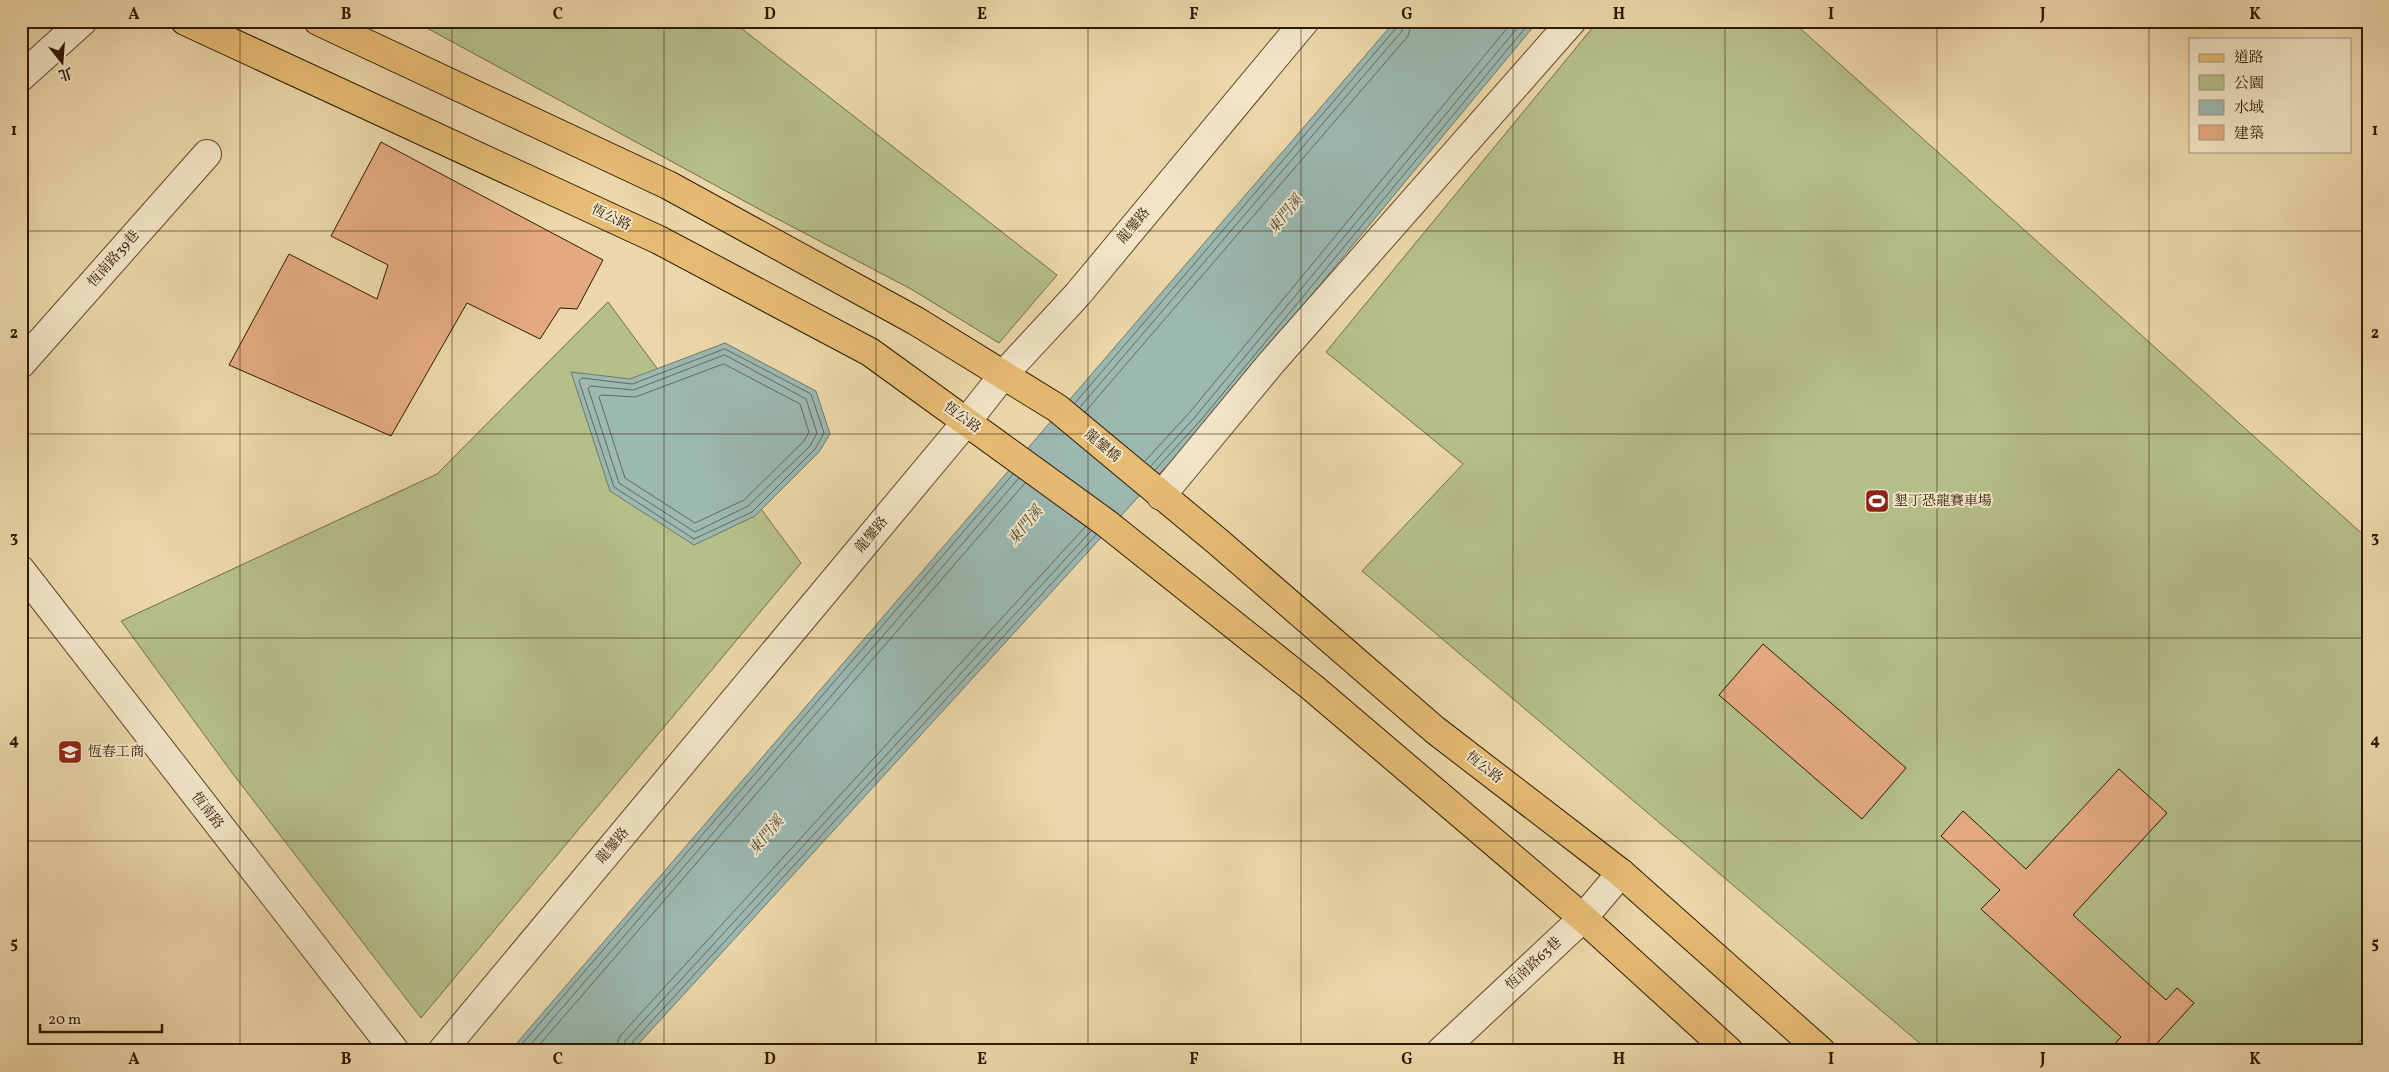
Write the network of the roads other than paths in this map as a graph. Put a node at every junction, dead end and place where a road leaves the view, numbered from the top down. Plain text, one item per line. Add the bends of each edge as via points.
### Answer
1 (83, 21) edge
2 (185, 21) edge
3 (318, 21) edge
4 (1305, 21) edge
5 (1572, 21) edge
6 (21, 77) edge
7 (207, 154) dead end
8 (21, 364) edge
9 (1004, 374) junction
10 (967, 421) junction
11 (1154, 490) junction
12 (21, 570) edge
13 (1621, 873) junction
14 (1583, 918) junction
15 (395, 1051) edge
16 (442, 1051) edge
17 (1441, 1051) edge
18 (1729, 1051) edge
19 (1821, 1051) edge

1 - 6 street
2 - 10 main road, 恆公路 via 659,240 870,352
3 - 9 main road via 668,185 831,273
4 - 9 street, 龍鑾路 via 1078,294
5 - 11 street via 1272,362
7 - 8 street, 恆南路39巷
9 - 10 street, 龍鑾路
9 - 11 main road, 龍鑾橋 via 1057,408
10 - 14 main road, 恆公路 via 1106,523 1313,688
10 - 16 street, 龍鑾路
11 - 13 main road, 恆公路 via 1435,730
12 - 15 street, 恆南路
13 - 14 street, 恆南路63巷
13 - 19 main road, 恆公路
14 - 17 street, 恆南路63巷
14 - 18 main road

